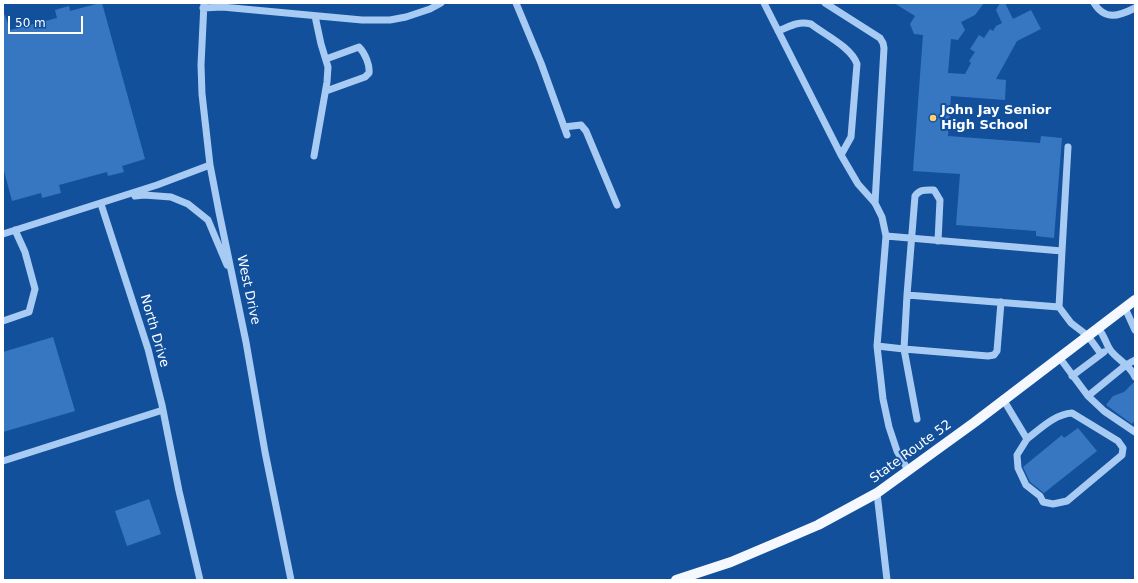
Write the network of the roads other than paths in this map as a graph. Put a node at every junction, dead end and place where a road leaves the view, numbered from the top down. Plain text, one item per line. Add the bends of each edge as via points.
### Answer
1 (516, 3) edge
2 (764, 3) edge
3 (825, 3) edge
4 (1094, 3) edge
5 (439, 4) edge
6 (204, 6) edge
7 (1135, 8) edge
8 (315, 16) junction
9 (778, 31) junction
10 (326, 59) junction
11 (326, 91) junction
12 (564, 127) junction
13 (567, 135) dead end
14 (1068, 147) dead end
15 (841, 155) junction
16 (314, 156) dead end
17 (210, 165) junction
18 (119, 197) junction
19 (875, 203) junction
20 (101, 204) junction
21 (617, 205) dead end
22 (15, 230) junction
23 (3, 234) edge
24 (886, 236) junction
25 (912, 239) junction
26 (938, 241) junction
27 (1062, 251) junction
28 (234, 282) junction
29 (907, 295) junction
30 (1135, 300) edge
31 (1001, 302) junction
32 (1059, 307) junction
33 (1125, 308) junction
34 (3, 321) edge
35 (1098, 328) junction
36 (1135, 330) edge
37 (1088, 336) junction
38 (877, 346) junction
39 (904, 349) junction
40 (1109, 349) junction
41 (1101, 354) junction
42 (1059, 357) junction
43 (1135, 360) edge
44 (1126, 365) junction
45 (1072, 376) junction
46 (1135, 377) edge
47 (1088, 396) junction
48 (1003, 399) junction
49 (163, 410) junction
50 (917, 419) dead end
51 (1135, 432) edge
52 (1027, 439) junction
53 (3, 461) edge
54 (908, 470) junction
55 (877, 493) junction
56 (200, 580) edge
57 (291, 580) edge
58 (676, 580) edge
59 (888, 580) edge

1 - 12 street
2 - 9 street
3 - 19 street via 880,38 883,43
4 - 7 street via 1108,15 1119,15
5 - 8 street via 412,15 390,20
6 - 8 street
6 - 17 street, West Drive via 202,94
8 - 10 street
9 - 15 street
9 - 15 street via 797,23 811,24 849,51 854,58 857,64 851,137
10 - 11 street
10 - 11 street via 359,47 370,68 365,77
11 - 16 street
12 - 13 street
12 - 21 street via 581,125 586,131
14 - 27 street
15 - 19 street via 858,184
17 - 18 street
17 - 28 street, West Drive
18 - 20 street
18 - 28 street via 171,197 188,204 208,220
19 - 24 street via 882,217
20 - 22 street
20 - 49 street, North Drive via 148,349
22 - 23 street
22 - 34 street via 25,252 35,289 29,312
24 - 25 street
24 - 38 street
25 - 26 street
25 - 26 street via 915,196 922,189 934,190 940,200
25 - 29 street
26 - 27 street
27 - 32 street
28 - 57 street, West Drive
29 - 31 street
29 - 39 street
30 - 33 main road, State Route 52
31 - 32 street
31 - 39 street via 997,351 994,354 988,356
32 - 37 street via 1071,323
33 - 35 main road, State Route 52
33 - 36 street
35 - 37 main road, State Route 52
35 - 40 street
37 - 41 street
37 - 42 main road, State Route 52
38 - 39 street
38 - 54 street via 889,427 897,451
39 - 50 street
40 - 41 street
40 - 44 street
41 - 45 street
42 - 45 street
42 - 48 main road, State Route 52
43 - 44 street
44 - 46 street
44 - 47 street
45 - 47 street
47 - 51 street via 1104,411
48 - 52 street
48 - 54 main road, State Route 52
49 - 53 street
49 - 56 street, North Drive
52 - 52 street via 1017,455 1018,470 1026,485 1040,496 1043,502 1053,504 1067,501 1122,455 1123,448 1118,441 1072,413 1057,417
54 - 55 main road, State Route 52
55 - 58 main road, State Route 52 via 818,525 731,562
55 - 59 street

